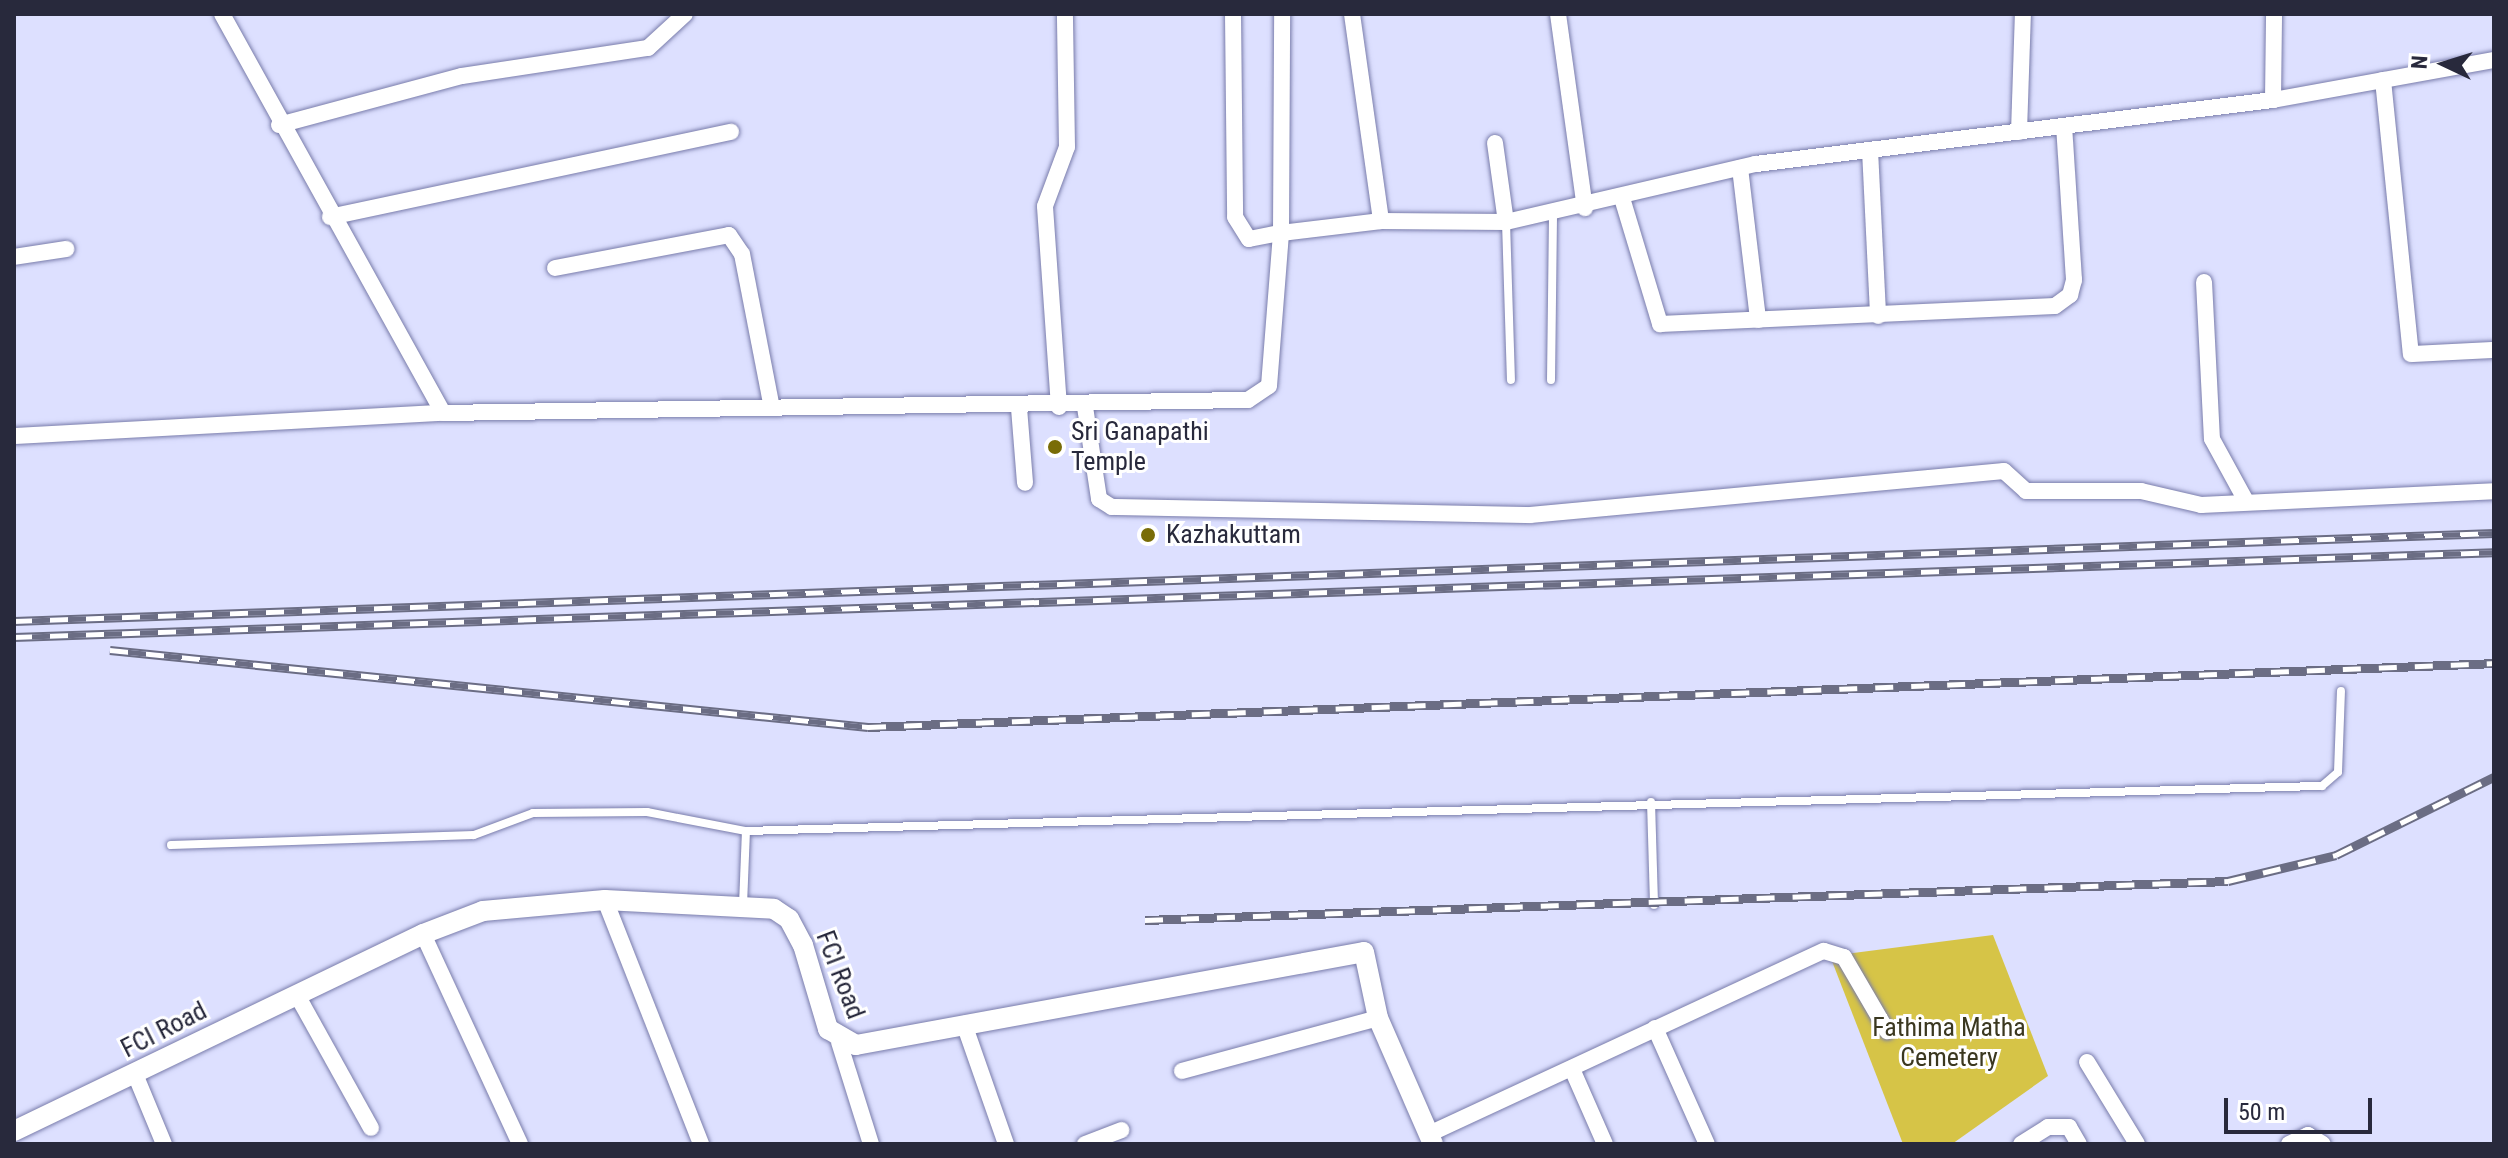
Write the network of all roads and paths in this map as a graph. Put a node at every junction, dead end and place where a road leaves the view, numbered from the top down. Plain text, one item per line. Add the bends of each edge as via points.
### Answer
1 (222, 14) edge
2 (685, 14) edge
3 (1065, 14) edge
4 (1233, 14) edge
5 (1282, 14) edge
6 (1352, 14) edge
7 (1558, 14) edge
8 (2023, 14) edge
9 (2274, 14) edge
10 (2494, 60) edge
11 (2383, 80) junction
12 (2273, 100) junction
13 (279, 125) junction
14 (2064, 126) junction
15 (731, 132) dead end
16 (2019, 132) junction
17 (1495, 143) dead end
18 (1870, 150) junction
19 (1740, 168) junction
20 (1622, 198) junction
21 (1585, 208) junction
22 (1553, 215) junction
23 (330, 217) junction
24 (1381, 221) junction
25 (1506, 222) junction
26 (1281, 233) junction
27 (66, 249) dead end
28 (14, 257) edge
29 (555, 268) dead end
30 (2204, 282) dead end
31 (1878, 316) junction
32 (1758, 320) junction
33 (2494, 350) edge
34 (1511, 380) dead end
35 (1551, 380) dead end
36 (771, 403) junction
37 (1059, 407) junction
38 (1085, 407) junction
39 (1019, 408) junction
40 (443, 413) junction
41 (14, 436) edge
42 (1025, 483) dead end
43 (2494, 491) edge
44 (2246, 501) junction
45 (2341, 691) dead end
46 (1651, 802) junction
47 (746, 831) junction
48 (171, 845) dead end
49 (605, 900) junction
50 (1654, 905) dead end
51 (742, 906) junction
52 (423, 934) junction
53 (297, 995) junction
54 (1378, 1018) junction
55 (964, 1024) junction
56 (1655, 1028) junction
57 (1887, 1031) dead end
58 (839, 1042) junction
59 (2087, 1062) dead end
60 (1572, 1069) junction
61 (1182, 1071) dead end
62 (135, 1074) junction
63 (371, 1128) dead end
64 (1121, 1130) dead end
65 (14, 1131) edge
66 (1431, 1139) edge
67 (164, 1144) edge
68 (520, 1144) edge
69 (701, 1144) edge
70 (871, 1144) edge
71 (1006, 1144) edge
72 (1085, 1144) edge
73 (1605, 1144) edge
74 (1707, 1144) edge
75 (2021, 1144) edge
76 (2079, 1144) edge
77 (2137, 1144) edge
78 (2289, 1144) edge
79 (2323, 1144) edge

1 - 13 street
2 - 13 street via 648,48 462,76
3 - 37 street via 1067,147 1045,206
4 - 26 street via 1236,226 1249,239
5 - 26 street
6 - 24 street
7 - 21 street
8 - 16 street
9 - 12 street
10 - 11 street
11 - 12 street
11 - 33 street via 2411,354
12 - 14 street
13 - 23 street
14 - 16 street
14 - 31 street via 2074,280 2063,303
15 - 23 street
16 - 18 street
17 - 25 street
18 - 19 street
18 - 31 street
19 - 20 street
19 - 32 street
20 - 21 street
20 - 32 street via 1653,320
21 - 22 street
22 - 25 street
22 - 35 lane
23 - 40 street
24 - 25 street
24 - 26 street
25 - 34 lane
26 - 38 street via 1269,386 1248,400
27 - 28 street
29 - 36 street via 729,235 742,254
30 - 44 street via 2212,439
31 - 32 street
36 - 39 street
36 - 40 street
37 - 38 street
37 - 39 street
38 - 44 street via 1099,499 1112,507 1530,515 2004,471 2026,491 2141,491 2201,505
39 - 42 street
40 - 41 street
43 - 44 street via 2380,501
45 - 46 lane via 2338,772 2322,786
46 - 47 lane
46 - 50 lane
47 - 48 lane via 647,812 533,813 474,835
47 - 51 lane
49 - 51 street, FCI Road
49 - 52 street, FCI Road via 483,911
49 - 69 street
51 - 58 street, FCI Road via 789,919 821,1013
52 - 53 street, FCI Road
52 - 68 street
53 - 62 street, FCI Road
53 - 63 street
54 - 55 street, FCI Road via 1364,952
54 - 61 street
54 - 66 street, FCI Road
55 - 58 street, FCI Road
55 - 71 street
56 - 57 street via 1824,951 1844,957
56 - 60 street
56 - 74 street
58 - 70 street
59 - 77 street
60 - 66 street
60 - 73 street
62 - 65 street, FCI Road
62 - 67 street
64 - 72 street
75 - 76 street via 2048,1127 2069,1127
78 - 79 street via 2308,1135

